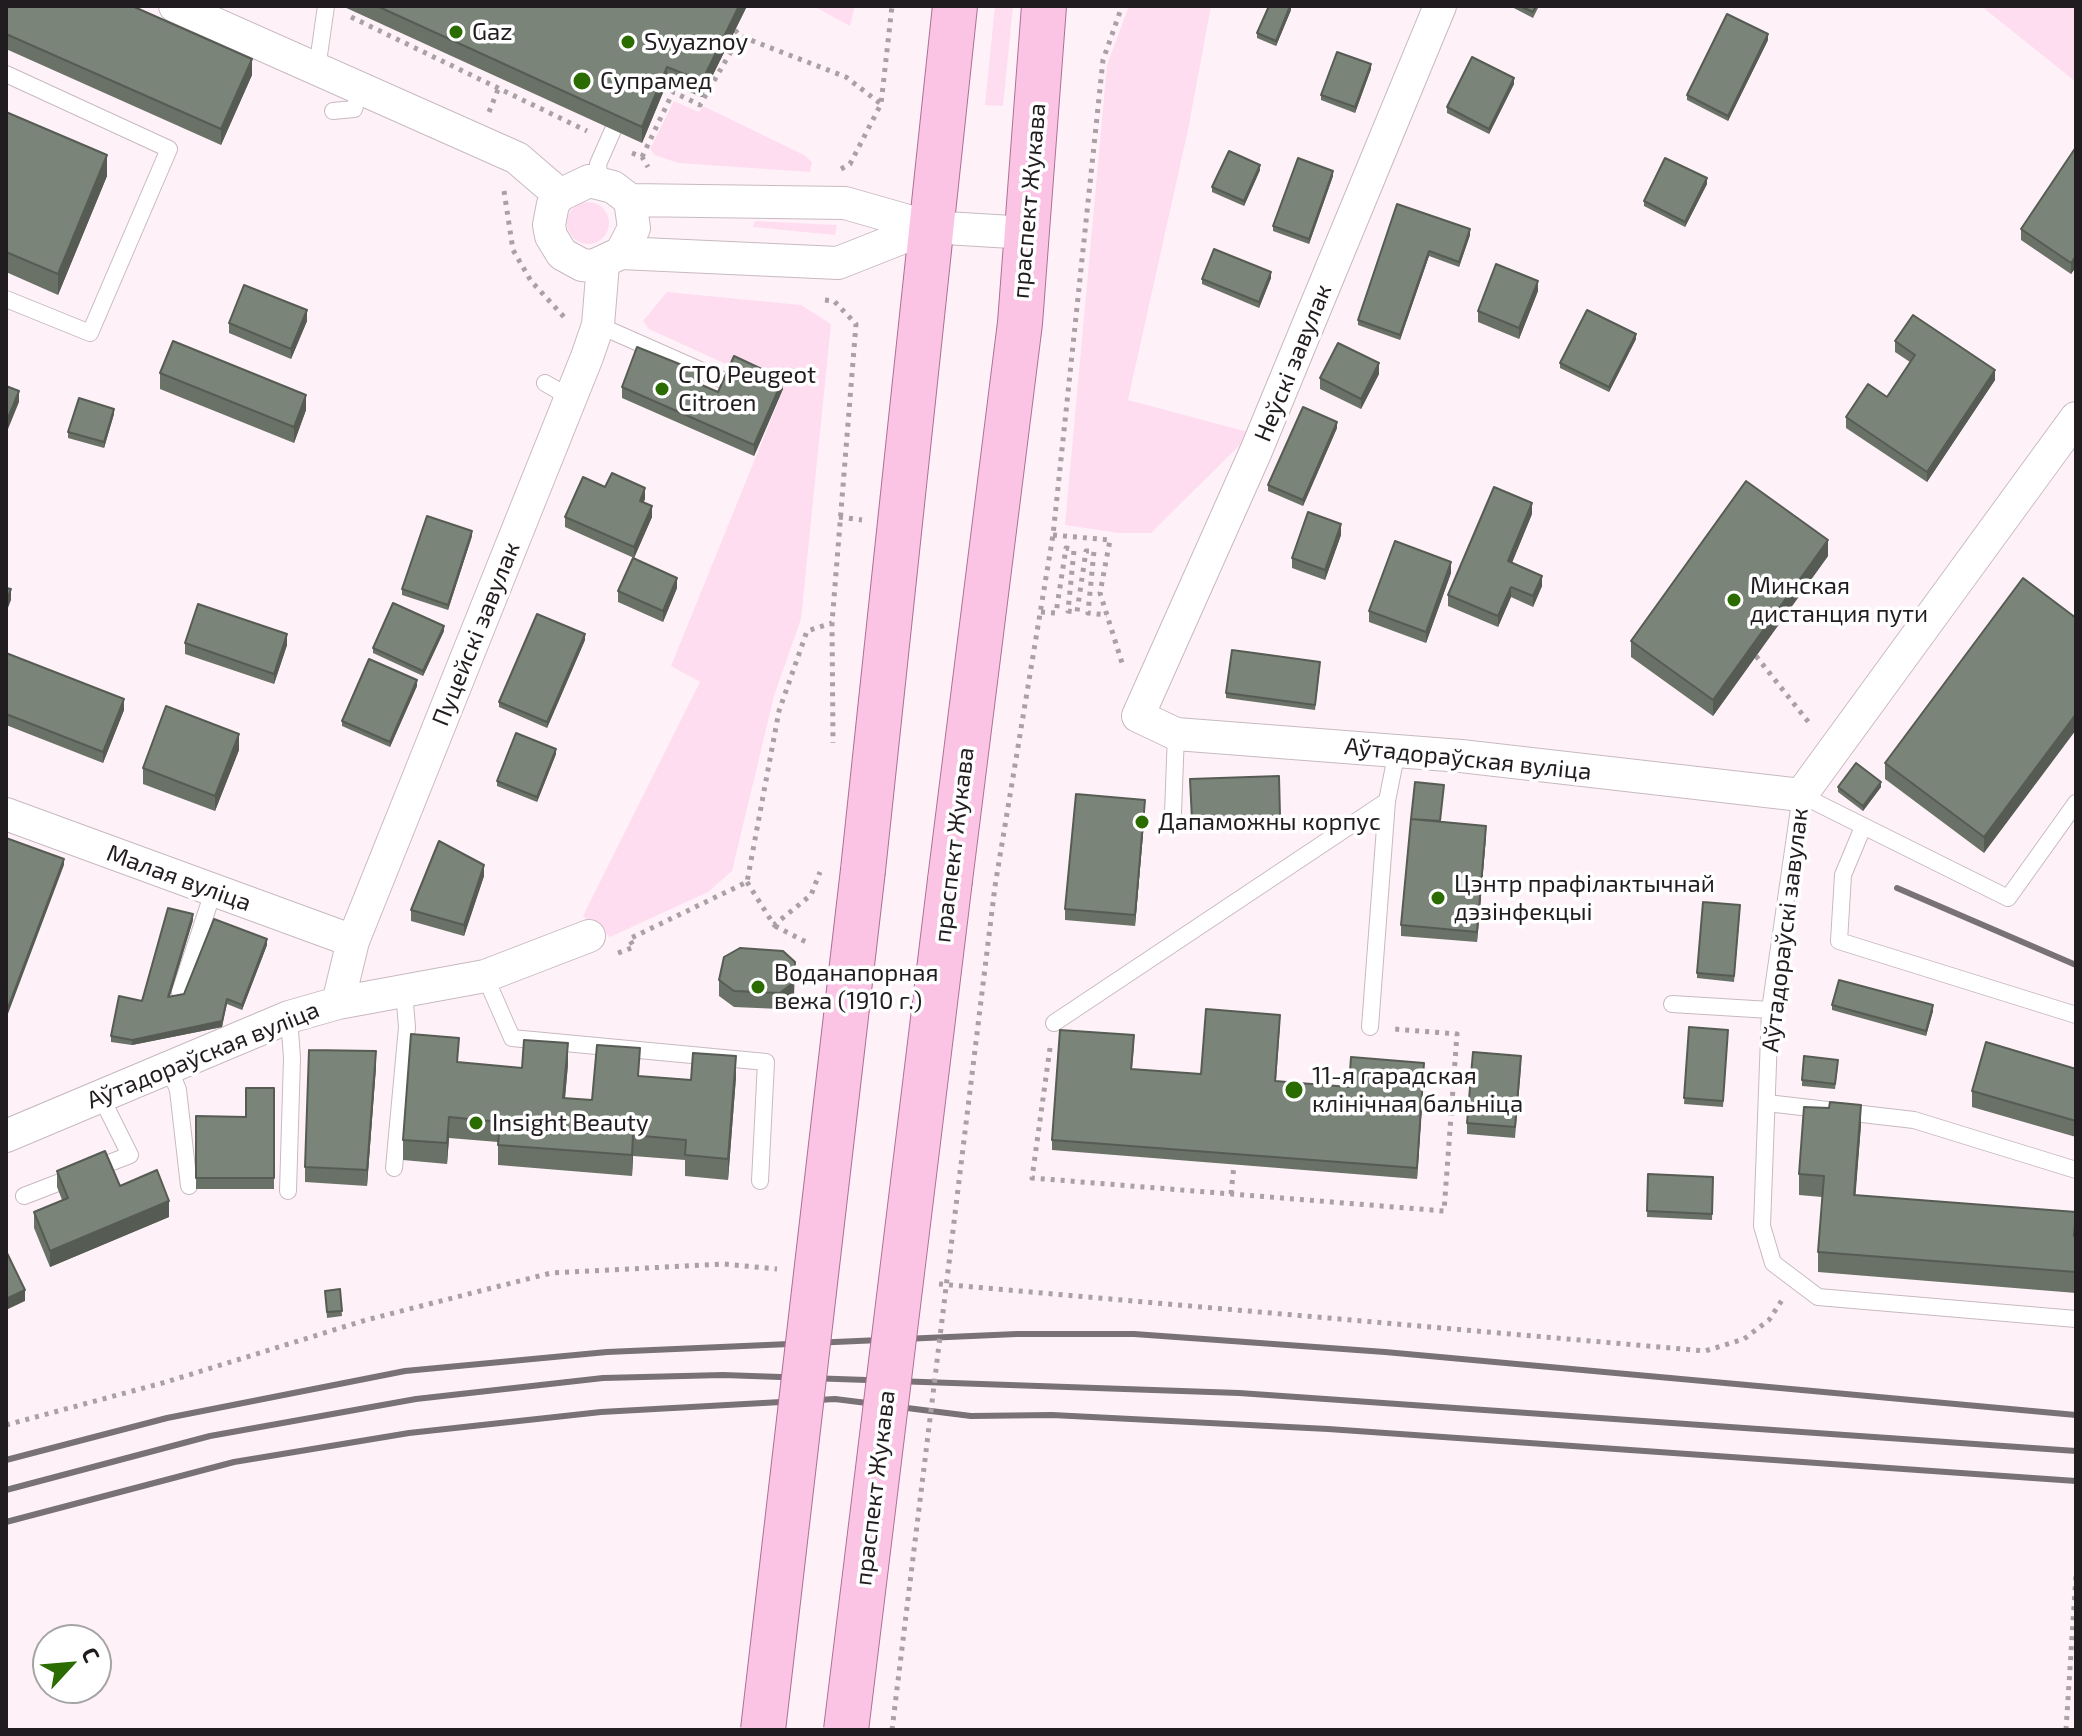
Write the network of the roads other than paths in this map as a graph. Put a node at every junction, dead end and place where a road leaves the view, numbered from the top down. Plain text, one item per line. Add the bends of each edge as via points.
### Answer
1 (175, 6) edge
2 (326, 6) edge
3 (955, 6) edge
4 (1044, 6) edge
5 (1440, 6) edge
6 (317, 69) junction
7 (6, 74) edge
8 (361, 87) junction
9 (333, 111) dead end
10 (610, 136) edge
11 (600, 182) junction
12 (560, 195) junction
13 (630, 200) junction
14 (929, 227) junction
15 (1028, 233) junction
16 (612, 259) junction
17 (6, 299) edge
18 (598, 325) junction
19 (727, 382) edge
20 (2076, 418) edge
21 (1138, 716) joint
22 (1176, 734) junction
23 (1397, 751) junction
24 (1801, 795) junction
25 (1387, 801) junction
26 (2076, 803) edge
27 (1173, 813) dead end
28 (6, 814) edge
29 (1863, 827) junction
30 (213, 892) junction
31 (589, 936) dead end
32 (353, 941) junction
33 (485, 976) junction
34 (180, 992) edge
35 (404, 992) junction
36 (338, 1003) junction
37 (1672, 1004) dead end
38 (1770, 1010) junction
39 (2076, 1015) edge
40 (289, 1017) junction
41 (1054, 1023) road end
42 (1370, 1027) road end
43 (169, 1067) junction
44 (100, 1095) junction
45 (1767, 1103) junction
46 (6, 1136) edge
47 (394, 1168) dead end
48 (2076, 1170) edge
49 (760, 1181) dead end
50 (189, 1186) dead end
51 (288, 1191) dead end
52 (24, 1196) dead end
53 (2076, 1319) edge
54 (763, 1730) edge
55 (846, 1730) edge

1 - 6 street
2 - 6 lane
3 - 14 main road
4 - 15 main road, праспект Жукава
5 - 21 street, Неўскі завулак via 1256,451
6 - 8 street
7 - 17 lane via 169,149 90,333
8 - 9 lane via 354,109
8 - 12 street via 517,158
10 - 11 lane via 598,164
11 - 12 street via 579,183
11 - 13 street
12 - 16 street via 549,225 562,254 582,265
13 - 14 street via 845,203
13 - 16 street via 634,228
14 - 15 street
14 - 16 street via 838,263
14 - 54 main road, bridge via 842,869
15 - 55 main road, праспект Жукава, bridge
16 - 18 street, Пуцейскі завулак
18 - 19 lane
18 - 32 street, Пуцейскі завулак via 587,357 558,390
20 - 24 street, Аўтадораўскі завулак
21 - 22 street, Аўтадораўская вуліца
22 - 23 street, Аўтадораўская вуліца
22 - 27 lane
23 - 24 street, Аўтадораўская вуліца
23 - 25 lane
24 - 29 lane
24 - 38 lane, Аўтадораўскі завулак
25 - 41 lane
25 - 42 lane
26 - 29 lane via 2008,898
28 - 30 street, Малая вуліца
29 - 39 lane via 1843,875 1839,941
30 - 32 street, Малая вуліца
30 - 34 lane
31 - 33 street, Аўтадораўская вуліца
32 - 36 street, Пуцейскі завулак
33 - 35 street, Аўтадораўская вуліца
33 - 49 lane via 512,1038 766,1062
35 - 36 street, Аўтадораўская вуліца
35 - 47 lane via 407,1027
36 - 40 street, Аўтадораўская вуліца
37 - 38 lane
38 - 45 lane, Аўтадораўскі завулак
40 - 43 street, Аўтадораўская вуліца
40 - 51 lane
43 - 44 street, Аўтадораўская вуліца
43 - 50 lane via 178,1090
44 - 46 street, Аўтадораўская вуліца
44 - 52 lane via 130,1155
45 - 48 lane via 1914,1120
45 - 53 lane, Аўтадораўскі завулак via 1762,1226 1773,1263 1794,1282 1818,1297

